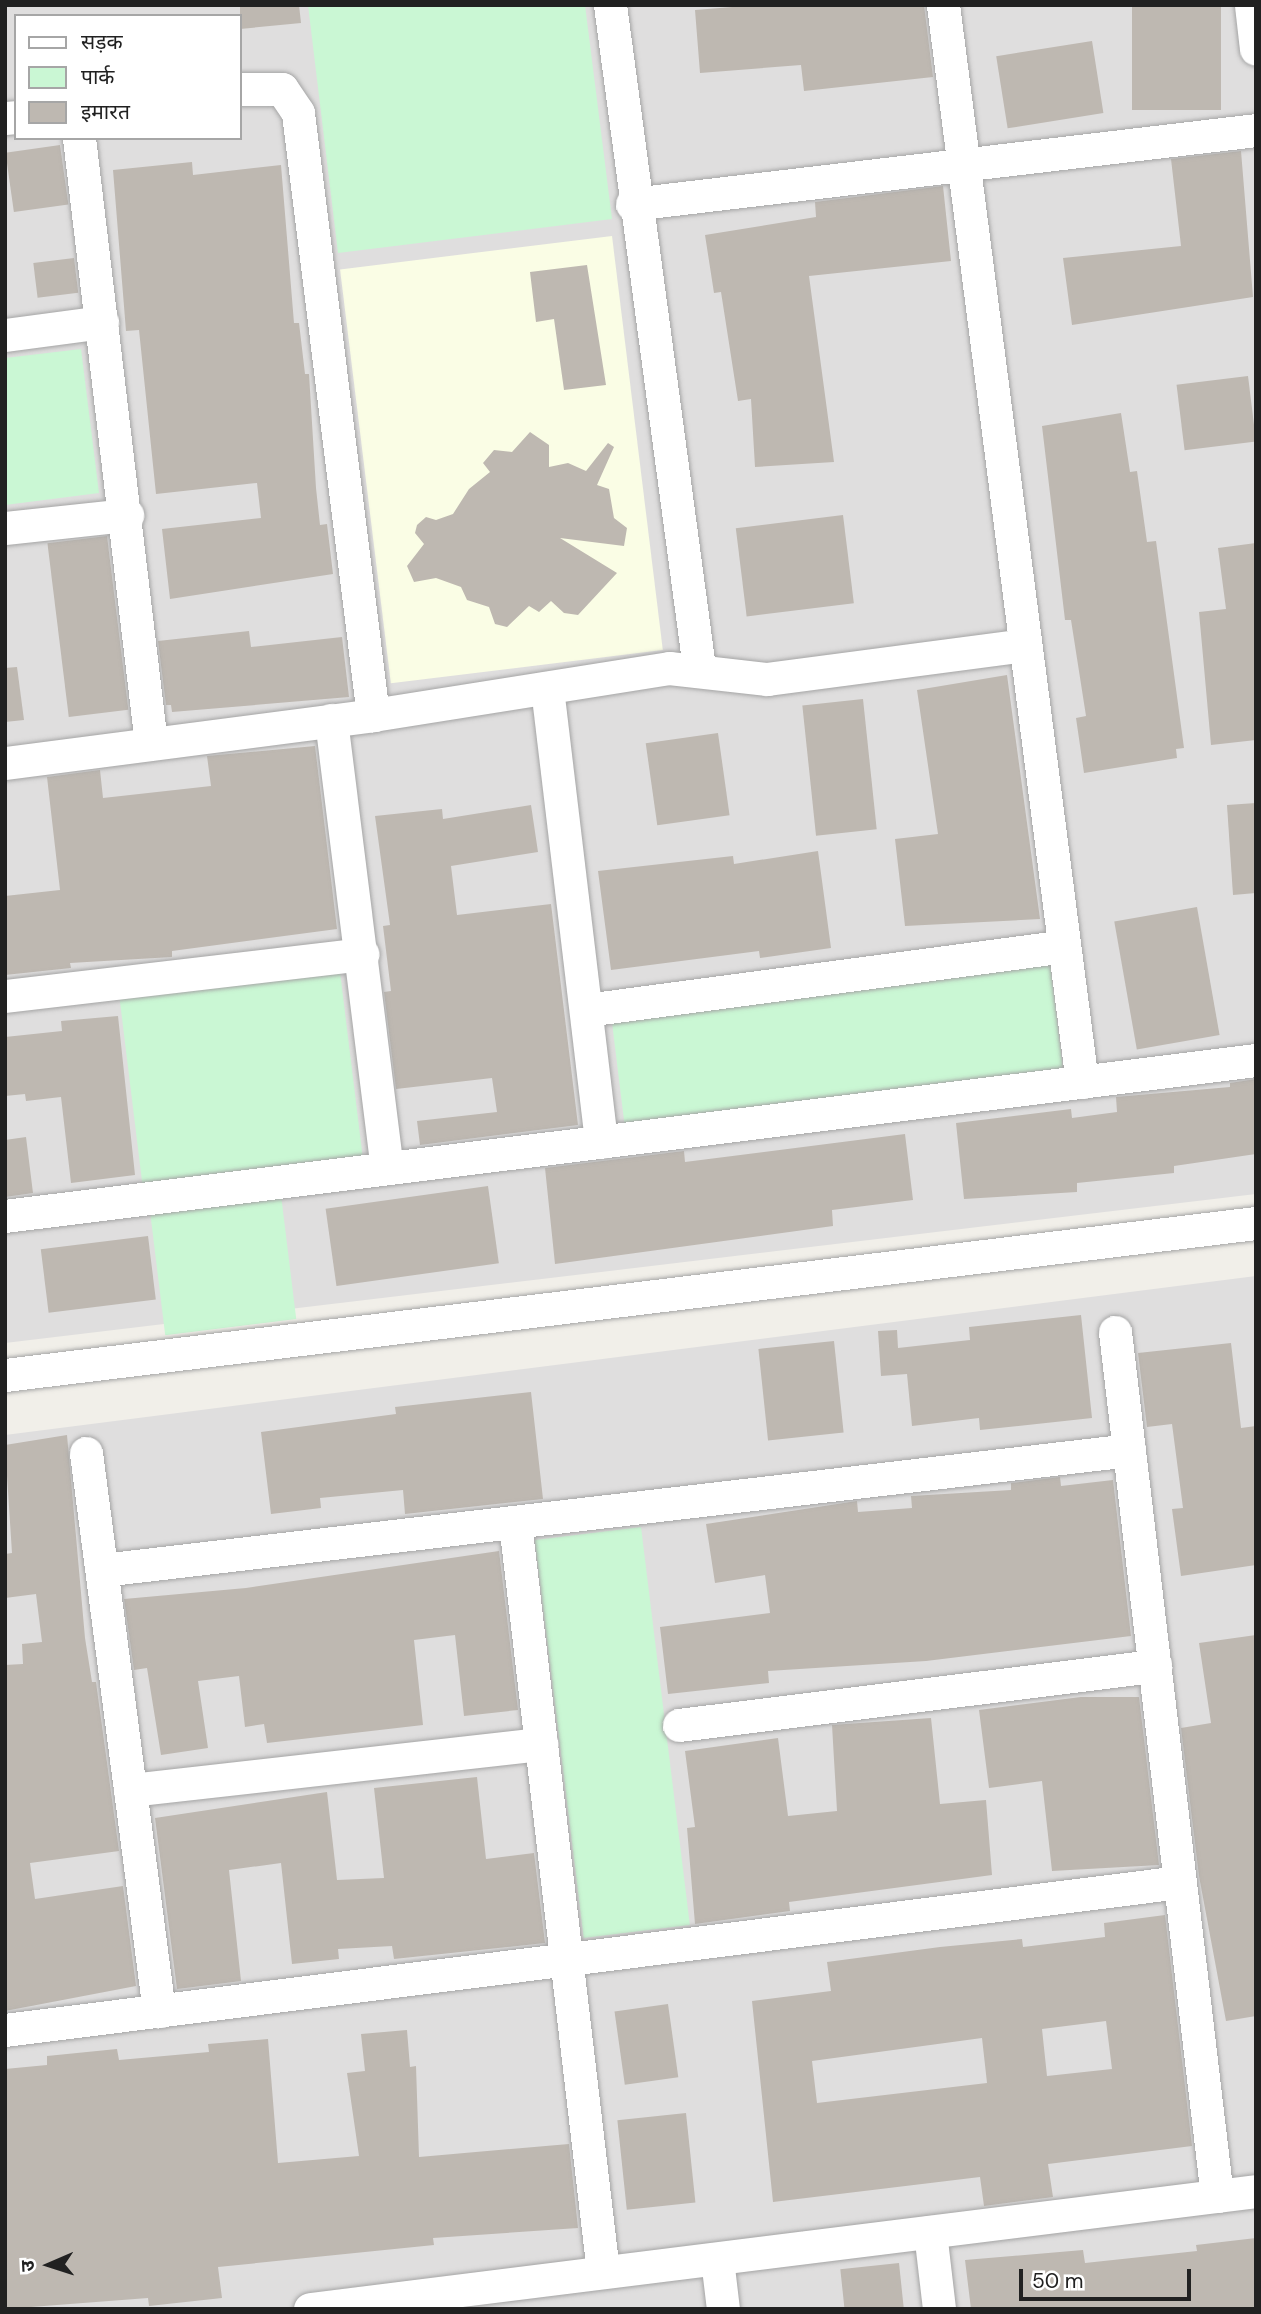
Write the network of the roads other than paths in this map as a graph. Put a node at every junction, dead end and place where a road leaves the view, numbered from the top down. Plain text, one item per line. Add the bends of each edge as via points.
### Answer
1 (610, 5) edge
2 (943, 5) edge
3 (1251, 5) edge
4 (1256, 49) edge
5 (242, 89) edge
6 (1256, 130) edge
7 (79, 140) edge
8 (962, 165) junction
9 (632, 204) junction
10 (102, 322) junction
11 (5, 335) edge
12 (127, 515) junction
13 (5, 528) edge
14 (1025, 645) junction
15 (699, 668) junction
16 (547, 688) junction
17 (373, 715) junction
18 (331, 720) junction
19 (151, 744) junction
20 (5, 763) edge
21 (1064, 946) junction
22 (363, 954) junction
23 (5, 996) edge
24 (586, 1010) junction
25 (1256, 1060) edge
26 (1082, 1082) junction
27 (601, 1142) junction
28 (387, 1168) junction
29 (5, 1216) edge
30 (1256, 1223) edge
31 (1115, 1332) dead end
32 (5, 1375) edge
33 (1129, 1450) junction
34 (86, 1453) dead end
35 (515, 1522) junction
36 (102, 1570) junction
37 (1155, 1666) junction
38 (679, 1725) dead end
39 (541, 1744) junction
40 (131, 1790) junction
41 (1181, 1882) junction
42 (566, 1959) junction
43 (159, 2011) junction
44 (5, 2030) edge
45 (1256, 2192) edge
46 (1217, 2196) junction
47 (930, 2232) junction
48 (717, 2259) junction
49 (603, 2272) junction
50 (310, 2309) edge
51 (723, 2309) edge
52 (939, 2309) edge

1 - 9 street
2 - 8 street
3 - 4 street
5 - 17 street via 282,89 298,113
6 - 8 street
7 - 10 street
8 - 9 street
8 - 14 street
9 - 15 street
10 - 11 street
10 - 12 street
12 - 13 street
12 - 19 street
14 - 15 street via 767,679 734,679
14 - 21 street
15 - 16 street
16 - 17 street
16 - 24 street
17 - 18 street
18 - 19 street
18 - 22 street
19 - 20 street
21 - 24 street
21 - 26 street
22 - 23 street
22 - 28 street
24 - 27 street
25 - 26 street
26 - 27 street
27 - 28 street
28 - 29 street
30 - 32 street
31 - 33 street
33 - 35 street
33 - 37 street
34 - 36 street
35 - 36 street
35 - 39 street
36 - 40 street
37 - 38 street
37 - 41 street
39 - 40 street
39 - 42 street
40 - 43 street
41 - 42 street
41 - 46 street
42 - 43 street
42 - 49 street
43 - 44 street
45 - 46 street
46 - 47 street
47 - 48 street
47 - 52 street
48 - 49 street
48 - 51 street
49 - 50 street

